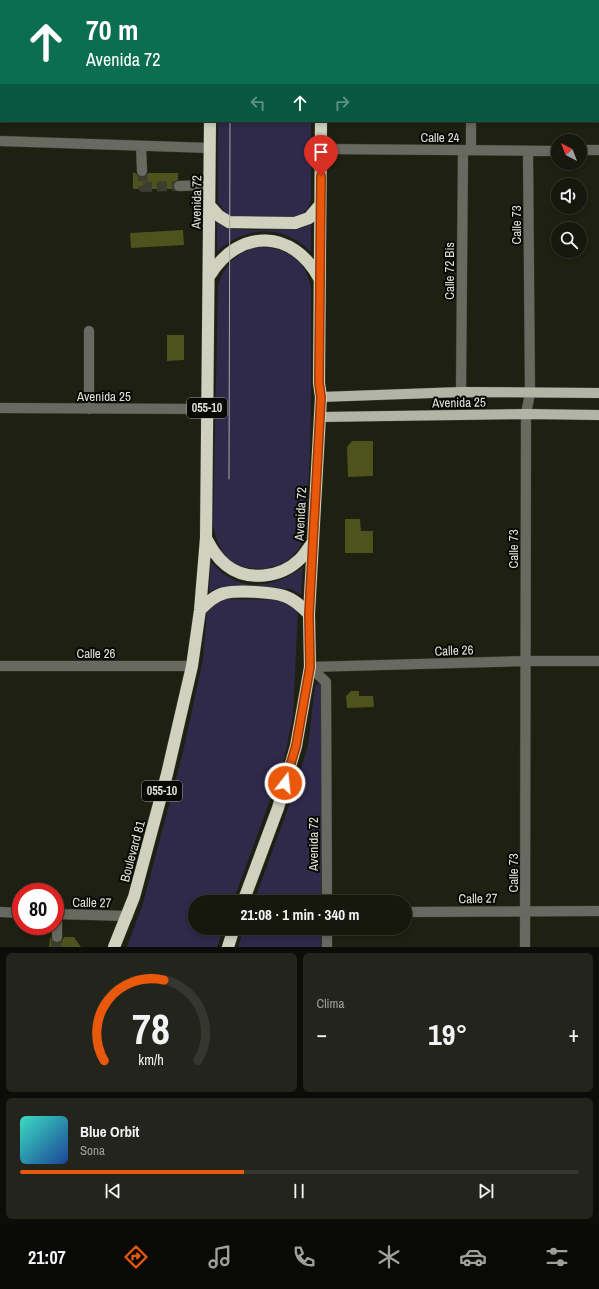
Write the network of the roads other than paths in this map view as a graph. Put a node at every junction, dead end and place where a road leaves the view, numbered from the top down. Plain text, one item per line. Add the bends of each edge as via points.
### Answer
1 (210, 122) edge
2 (321, 122) edge
3 (471, 122) edge
4 (0, 141) edge
5 (141, 146) junction
6 (210, 148) junction
7 (321, 149) junction
8 (467, 150) junction
9 (551, 150) edge
10 (587, 150) edge
11 (599, 150) edge
12 (528, 151) junction
13 (142, 171) tunnel mouth
14 (210, 185) junction
15 (179, 186) tunnel mouth
16 (320, 204) junction
17 (210, 206) junction
18 (210, 275) junction
19 (320, 281) junction
20 (89, 331) dead end
21 (461, 392) junction
22 (530, 393) junction
23 (599, 393) edge
24 (321, 397) junction
25 (0, 408) edge
26 (89, 409) junction
27 (207, 409) junction
28 (526, 414) junction
29 (599, 414) edge
30 (320, 417) junction
31 (206, 538) junction
32 (313, 542) junction
33 (200, 610) junction
34 (309, 614) junction
35 (527, 661) junction
36 (599, 661) edge
37 (0, 666) edge
38 (192, 666) junction
39 (310, 667) junction
40 (246, 895) edge
41 (327, 895) edge
42 (526, 911) junction
43 (599, 911) edge
44 (0, 912) edge
45 (412, 912) edge
46 (12, 913) edge
47 (64, 914) edge
48 (128, 916) junction
49 (232, 935) edge
50 (327, 935) edge
51 (114, 947) edge
52 (228, 947) edge
53 (327, 947) edge
54 (525, 947) edge

1 - 6 highway, Avenida 72 / 055-10
2 - 7 highway, Avenida 72
3 - 8 street
4 - 5 street
5 - 6 street
5 - 13 street
6 - 14 highway, Avenida 72 / 055-10
7 - 8 street, Calle 24
7 - 16 highway, Avenida 72
8 - 12 street, Calle 24
8 - 21 street, Calle 72 Bis
9 - 12 street, Calle 24
10 - 11 street
12 - 22 street, Calle 73
14 - 15 street
14 - 17 highway, Avenida 72 / 055-10
16 - 17 highway via 309,218 295,224 229,222
16 - 19 highway, Avenida 72
17 - 18 highway, Avenida 72 / 055-10
18 - 19 highway via 218,262 229,252 263,240 281,243 298,251 312,264
18 - 27 highway, Avenida 72 / 055-10
19 - 24 highway, Avenida 72
20 - 26 street
21 - 22 main road, Avenida 25
21 - 24 main road, Avenida 25
22 - 23 main road, Avenida 25
22 - 28 street, Calle 73
24 - 30 highway, Avenida 72
25 - 26 street, Avenida 25
26 - 27 street, Avenida 25
27 - 31 highway, Avenida 72 / 055-10
28 - 29 main road, Avenida 25
28 - 30 main road, Avenida 25
28 - 35 street, Calle 73
30 - 32 highway, Avenida 72
31 - 32 highway via 214,554 226,566 251,576 282,572 299,560
31 - 33 highway, Avenida 72 / 055-10
32 - 34 highway, Avenida 72
33 - 34 highway via 212,598 225,593 263,593 284,595 294,600
33 - 38 highway, Avenida 72 / 055-10
34 - 39 highway, Avenida 72
35 - 36 street, Calle 26
35 - 39 street, Calle 26
35 - 42 street, Calle 73
37 - 38 street, Calle 26
38 - 48 highway, Boulevard 81 / 055-10 via 167,774
39 - 40 highway via 296,746 278,808
39 - 41 street, Avenida 72 via 326,682
42 - 43 street, Calle 27
42 - 45 street, Calle 27
42 - 54 street, Calle 73
44 - 46 street
47 - 48 street, Calle 27
48 - 51 highway, Boulevard 81 / 055-10
49 - 52 highway
50 - 53 street

